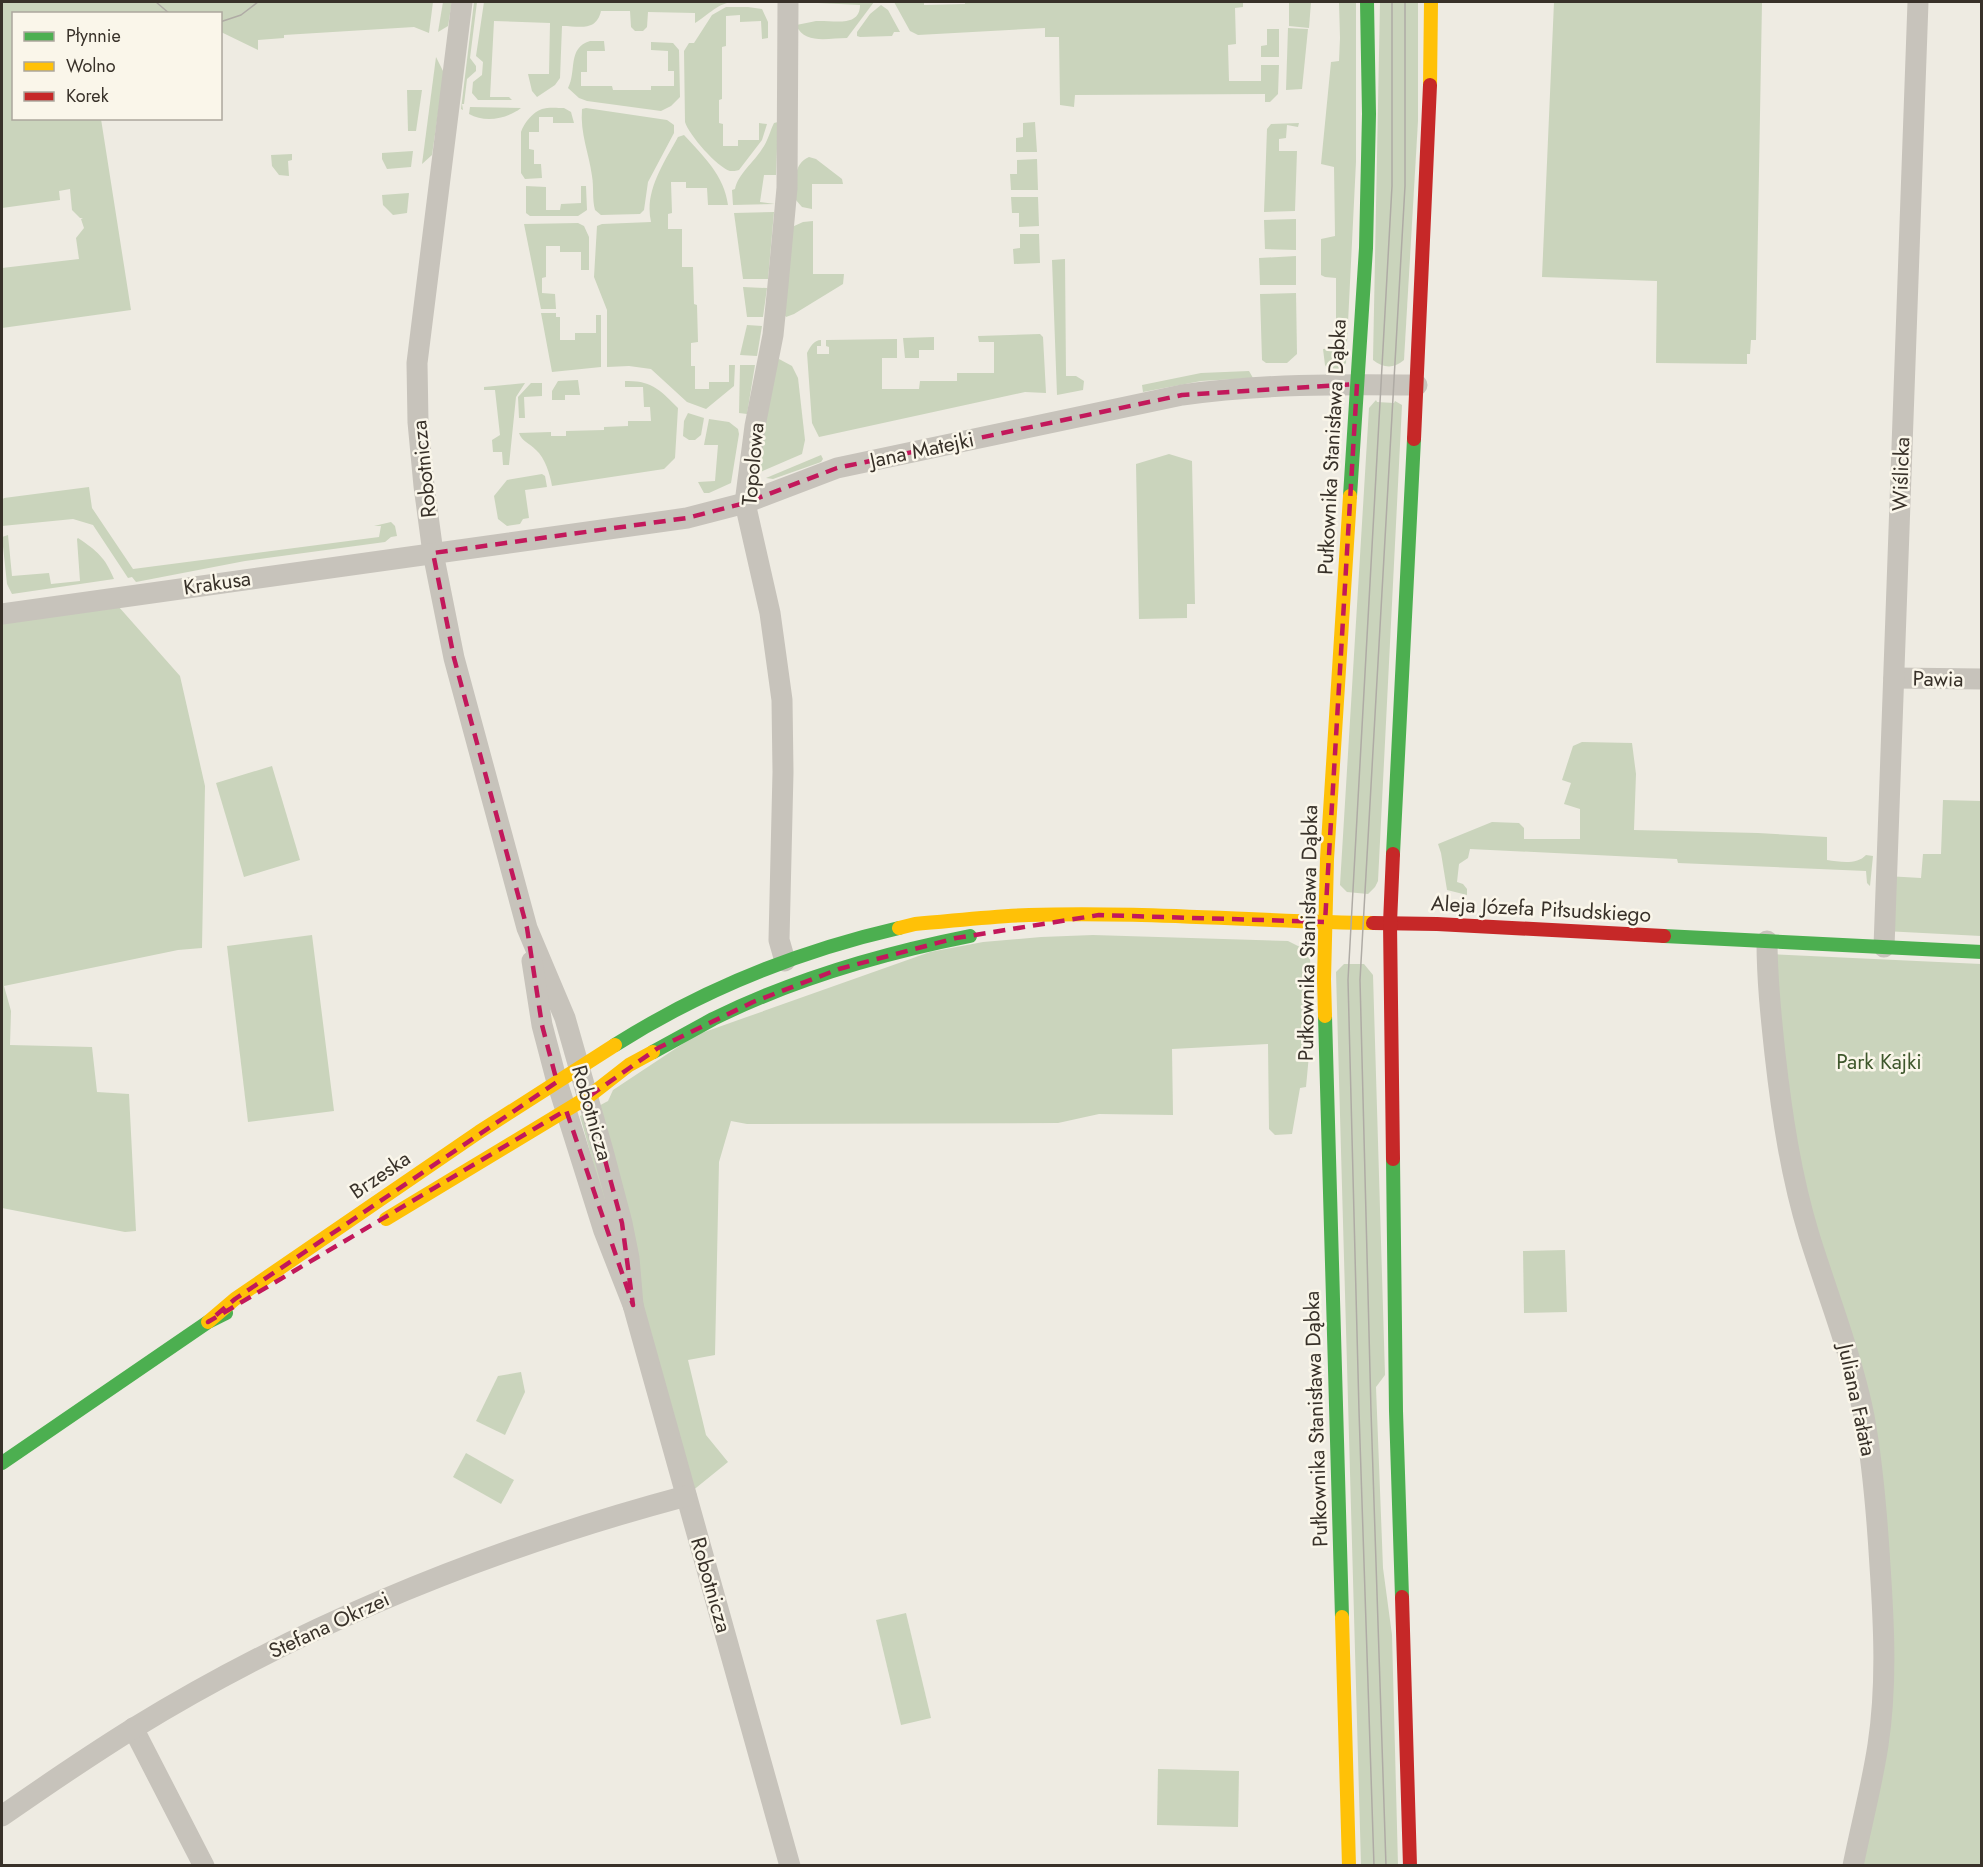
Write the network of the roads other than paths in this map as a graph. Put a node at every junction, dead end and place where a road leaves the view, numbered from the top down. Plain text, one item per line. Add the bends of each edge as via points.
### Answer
1 (462, 2) edge
2 (788, 2) edge
3 (1367, 2) edge
4 (1431, 2) edge
5 (1918, 2) edge
6 (1357, 384) junction
7 (1417, 386) junction
8 (745, 503) junction
9 (433, 552) junction
10 (2, 614) edge
11 (1894, 678) junction
12 (1982, 680) edge
13 (1098, 915) junction
14 (1325, 922) junction
15 (1390, 923) junction
16 (527, 928) junction
17 (1017, 929) dead end
18 (986, 934) dead end
19 (1767, 941) junction
20 (1884, 947) junction
21 (1982, 952) edge
22 (785, 961) junction
23 (579, 1068) junction
24 (557, 1082) junction
25 (588, 1097) junction
26 (566, 1110) junction
27 (370, 1228) dead end
28 (300, 1271) dead end
29 (633, 1305) junction
30 (208, 1322) junction
31 (2, 1463) edge
32 (686, 1496) junction
33 (133, 1728) junction
34 (2, 1816) edge
35 (204, 1866) edge
36 (790, 1866) edge
37 (1349, 1866) edge
38 (1410, 1866) edge
39 (1853, 1866) edge

1 - 9 street, Robotnicza via 417,363 420,452
2 - 8 street, Topolowa via 787,176 779,275
3 - 6 street, Pułkownika Stanisława Dąbka via 1366,248
4 - 7 street via 1430,121
5 - 11 street, Wiślicka
6 - 7 street, Jana Matejki
6 - 8 street, Jana Matejki via 1182,395 837,468
6 - 14 street, Pułkownika Stanisława Dąbka
7 - 15 street
8 - 9 street, Jana Matejki via 687,518
8 - 22 street, Topolowa via 770,613 782,700 779,940
9 - 10 street, Krakusa
9 - 16 street, Robotnicza via 457,670
11 - 12 street, Pawia
11 - 20 street, Wiślicka
13 - 14 street, Aleja Józefa Piłsudskiego
13 - 17 street, Aleja Józefa Piłsudskiego
13 - 22 street, Aleja Józefa Piłsudskiego via 1029,915 915,924 854,938
14 - 15 street, Aleja Józefa Piłsudskiego
14 - 37 street, Pułkownika Stanisława Dąbka
15 - 19 street, Aleja Józefa Piłsudskiego
15 - 38 street via 1396,1411
16 - 23 street, Robotnicza via 565,1018
16 - 24 street, Robotnicza via 542,1025
18 - 25 street via 876,957 753,1002 639,1059
19 - 20 street, Aleja Józefa Piłsudskiego
19 - 39 street, Juliana Fałata via 1767,985 1782,1117 1809,1235 1839,1322 1864,1416 1873,1480 1884,1687 1878,1745
20 - 21 street, Aleja Józefa Piłsudskiego
22 - 23 street, Aleja Józefa Piłsudskiego via 707,994 635,1032
23 - 24 street, Brzeska
23 - 25 street, Robotnicza
24 - 26 street, Robotnicza
24 - 30 street, Brzeska via 235,1299
25 - 26 street, Brzeska
25 - 29 street, Robotnicza via 622,1223
26 - 27 street, Brzeska
26 - 29 street, Robotnicza via 604,1231
28 - 30 street, Brzeska
29 - 32 street, Robotnicza
30 - 31 street, Brzeska
32 - 33 street, Stefana Okrzei via 551,1536 401,1591 265,1654
32 - 36 street, Robotnicza
33 - 34 street, Stefana Okrzei
33 - 35 street

